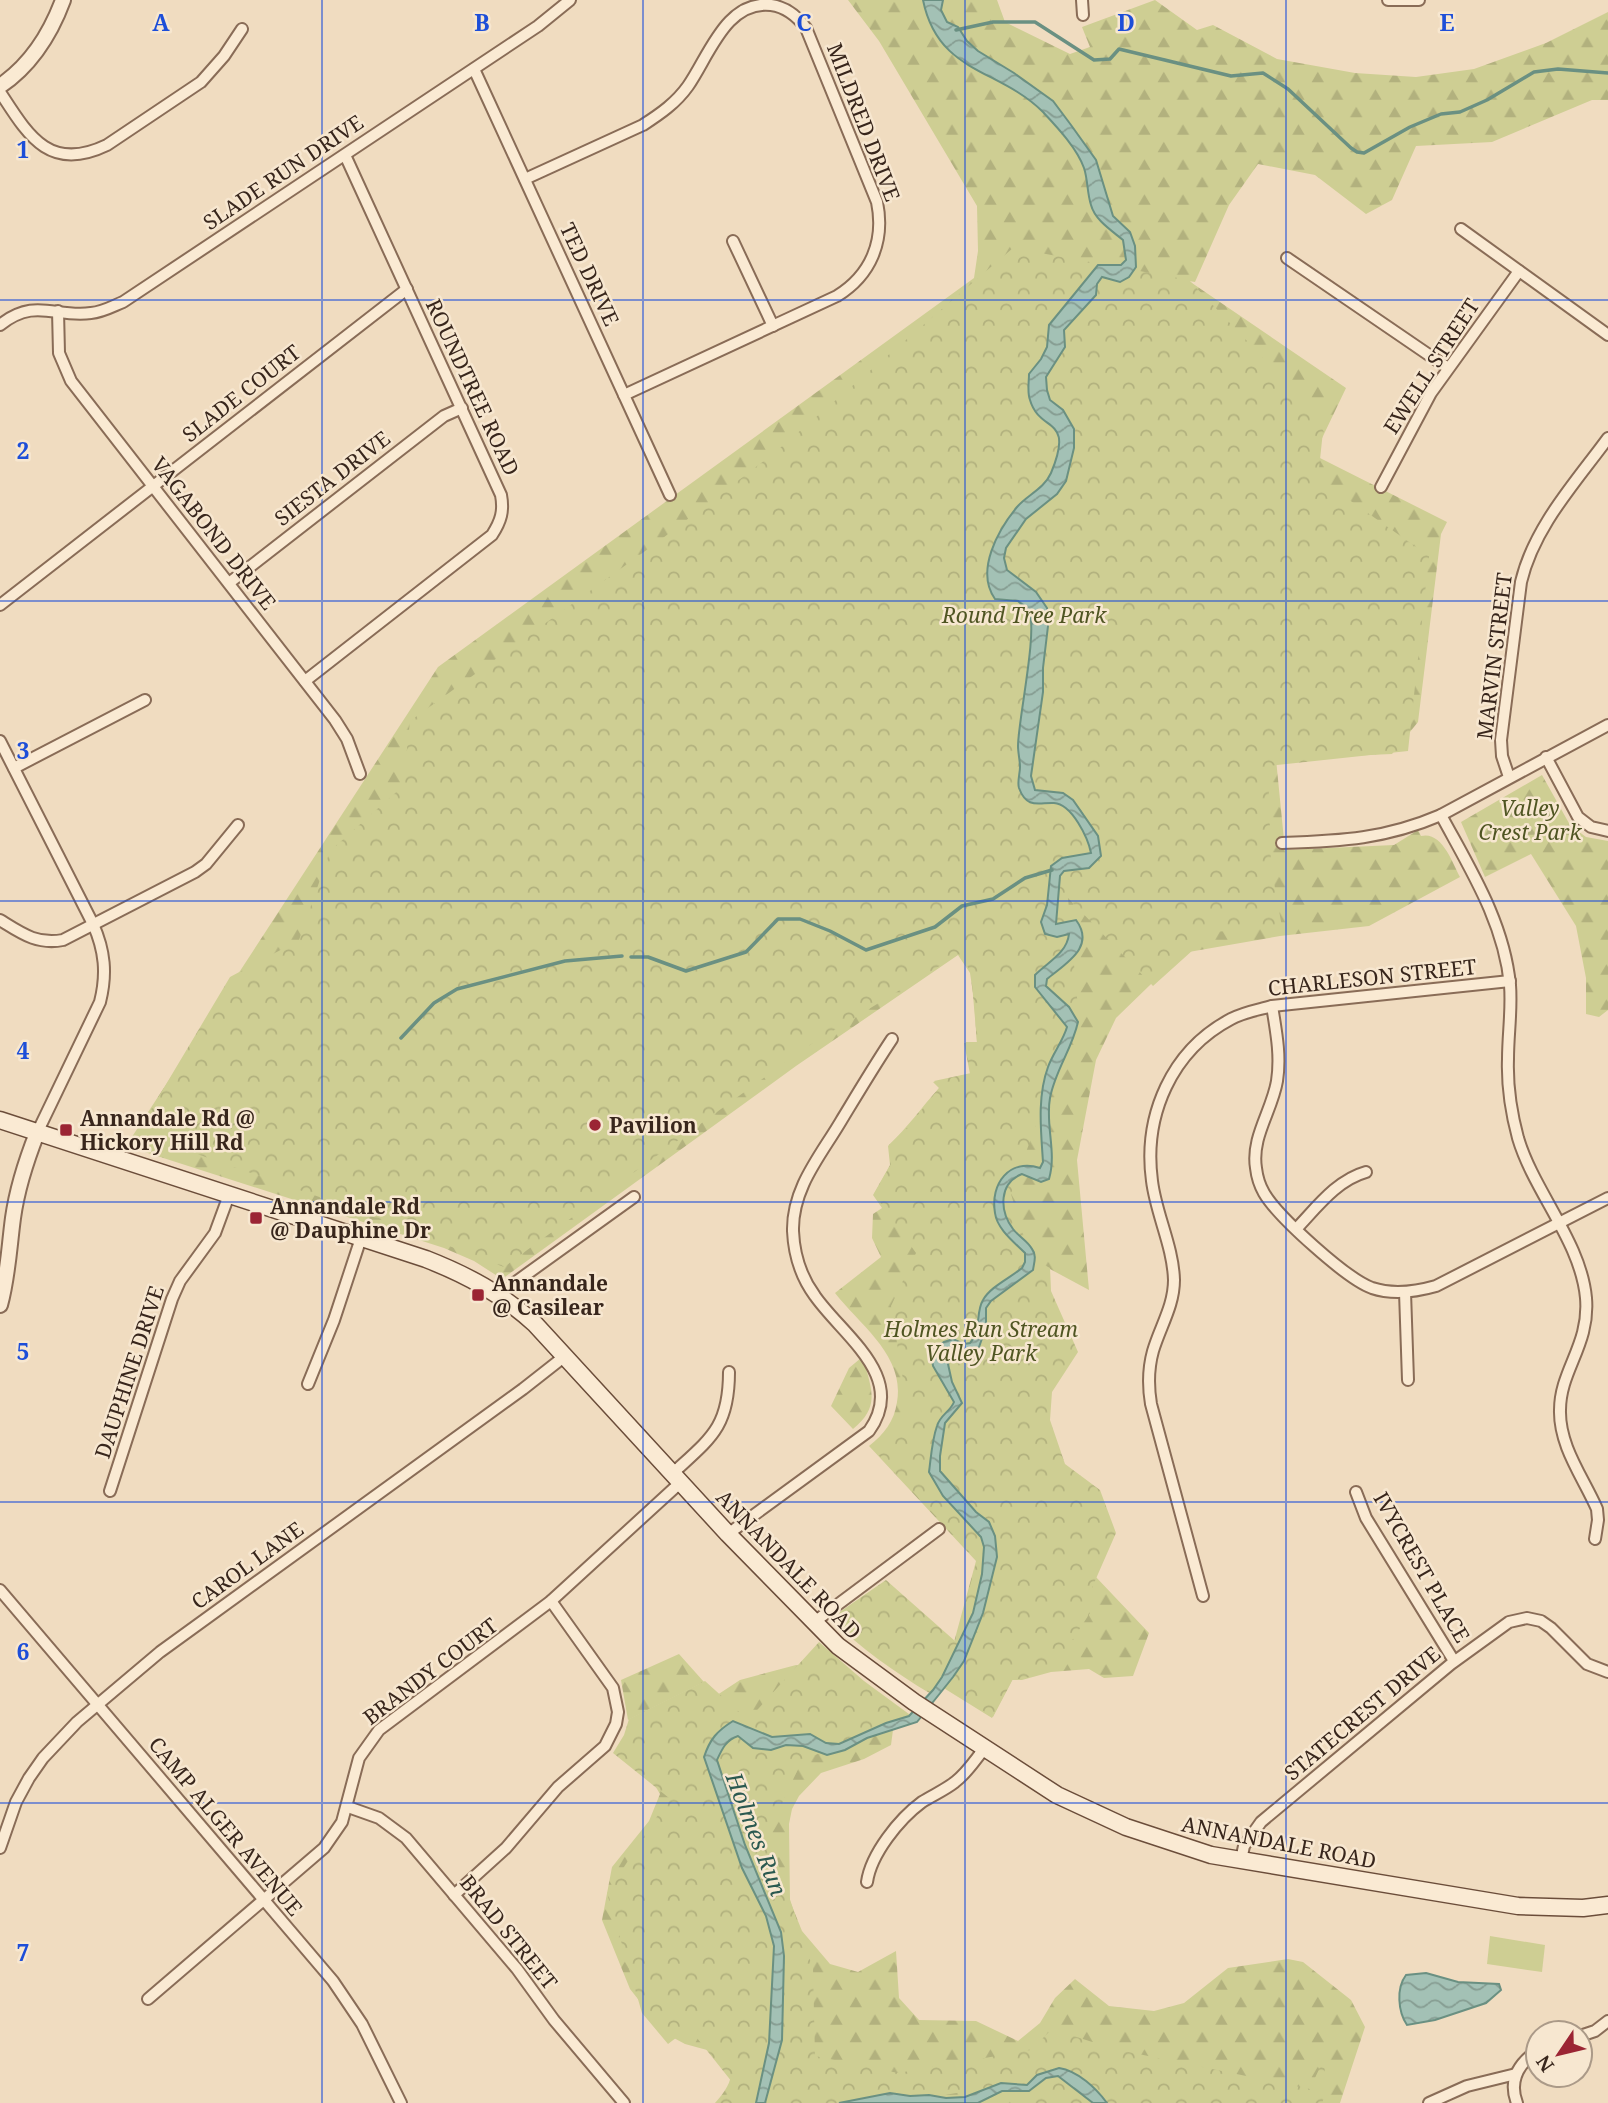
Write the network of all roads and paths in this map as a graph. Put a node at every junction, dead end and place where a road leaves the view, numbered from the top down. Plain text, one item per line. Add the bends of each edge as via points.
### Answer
1 (63, 0) edge
2 (570, 0) edge
3 (1082, 0) edge
4 (1388, 0) edge
5 (1419, 0) edge
6 (1083, 15) dead end
7 (242, 29) dead end
8 (474, 69) junction
9 (0, 86) edge
10 (0, 92) edge
11 (345, 155) junction
12 (525, 179) junction
13 (1461, 229) dead end
14 (733, 241) dead end
15 (1287, 258) dead end
16 (1519, 271) junction
17 (407, 289) junction
18 (58, 311) junction
19 (0, 324) edge
20 (773, 326) junction
21 (1608, 335) edge
22 (1448, 368) junction
23 (624, 395) junction
24 (462, 408) junction
25 (1608, 438) edge
26 (153, 485) junction
27 (1381, 487) dead end
28 (670, 495) dead end
29 (229, 583) junction
30 (0, 605) edge
31 (304, 681) junction
32 (145, 700) dead end
33 (1608, 725) edge
34 (0, 741) edge
35 (1546, 757) junction
36 (14, 768) junction
37 (360, 774) dead end
38 (1508, 777) junction
39 (1441, 814) junction
40 (237, 825) dead end
41 (1608, 831) edge
42 (1282, 843) dead end
43 (0, 920) edge
44 (93, 925) junction
45 (1510, 981) junction
46 (1272, 1006) junction
47 (892, 1039) dead end
48 (0, 1120) edge
49 (37, 1133) junction
50 (1367, 1172) dead end
51 (229, 1195) junction
52 (634, 1197) dead end
53 (1608, 1198) edge
54 (1558, 1224) junction
55 (1297, 1228) junction
56 (361, 1238) junction
57 (1405, 1292) junction
58 (499, 1294) junction
59 (0, 1305) edge
60 (565, 1356) junction
61 (729, 1372) dead end
62 (1408, 1380) dead end
63 (308, 1384) dead end
64 (677, 1478) junction
65 (110, 1491) dead end
66 (1356, 1492) dead end
67 (939, 1529) dead end
68 (728, 1534) junction
69 (1595, 1539) dead end
70 (0, 1591) edge
71 (1203, 1596) dead end
72 (551, 1601) junction
73 (813, 1623) junction
74 (1454, 1661) junction
75 (1608, 1672) edge
76 (98, 1705) junction
77 (984, 1749) junction
78 (348, 1807) junction
79 (0, 1848) edge
80 (1241, 1860) junction
81 (867, 1882) dead end
82 (454, 1895) junction
83 (264, 1900) junction
84 (1608, 1905) edge
85 (148, 1999) dead end
86 (1524, 2062) edge
87 (1516, 2074) junction
88 (401, 2103) edge
89 (624, 2103) edge
90 (1429, 2103) edge
91 (1517, 2103) edge

1 - 9 street via 38,49
2 - 8 street, SLADE RUN DRIVE
3 - 6 street
4 - 5 street
7 - 10 street via 201,82 92,152 66,155 45,148 23,128
8 - 11 street, SLADE RUN DRIVE
8 - 12 street, TED DRIVE
11 - 17 street, ROUNDTREE ROAD
11 - 18 street, SLADE RUN DRIVE via 123,302 91,313
12 - 20 street, MILDRED DRIVE via 658,115 686,88 727,23 742,10 765,4 787,10 806,28 877,202 880,229 873,258 857,282
12 - 23 street, TED DRIVE
13 - 16 street
14 - 20 street
15 - 22 street
16 - 21 street
16 - 22 street, EWELL STREET
17 - 24 street, ROUNDTREE ROAD
17 - 26 street, SLADE COURT
18 - 19 street, SLADE RUN DRIVE via 33,309
18 - 26 street, VAGABOND DRIVE via 59,353 71,381
20 - 23 street, MILDRED DRIVE
22 - 27 street, EWELL STREET
23 - 28 street, TED DRIVE
24 - 29 street, SIESTA DRIVE via 444,416
24 - 31 street, ROUNDTREE ROAD via 501,495 498,526
25 - 38 street, MARVIN STREET via 1543,527 1526,562 1501,740
26 - 29 street, VAGABOND DRIVE
26 - 30 street, SLADE COURT
29 - 31 street, VAGABOND DRIVE
31 - 37 street, VAGABOND DRIVE via 347,739
32 - 36 street
33 - 35 street
34 - 36 street
35 - 38 street
35 - 41 street via 1578,817 1591,827
36 - 44 street
38 - 39 street
39 - 42 street via 1366,838
39 - 45 street via 1494,916
40 - 44 street via 195,872
43 - 44 street via 41,942 63,940
44 - 49 street via 104,955 100,1002
45 - 46 street, CHARLESON STREET
45 - 54 street via 1507,1072 1513,1118 1528,1164
46 - 55 street via 1279,1063 1257,1141 1255,1168 1264,1194
46 - 71 street, CHARLESON STREET via 1232,1018 1184,1056 1158,1103 1150,1144 1152,1183 1174,1280 1169,1310 1152,1354 1149,1390
47 - 68 street via 804,1179 793,1231 799,1268 813,1294 873,1365 881,1386 877,1420 869,1431
48 - 49 main road, ANNANDALE ROAD
49 - 51 main road, ANNANDALE ROAD
49 - 59 street via 19,1187
50 - 55 street via 1340,1184
51 - 56 main road, ANNANDALE ROAD
51 - 65 street, DAUPHINE DRIVE via 215,1233 172,1299
52 - 58 street
53 - 54 street
54 - 57 street via 1436,1286
54 - 69 street via 1583,1277 1587,1313 1561,1397 1561,1427 1597,1509
55 - 57 street via 1359,1282 1388,1292
56 - 58 main road, ANNANDALE ROAD via 456,1271
56 - 63 street
57 - 62 street
58 - 60 main road, ANNANDALE ROAD
60 - 64 main road, ANNANDALE ROAD
60 - 76 street, CAROL LANE via 179,1638
61 - 64 street, BRANDY COURT via 721,1422
64 - 68 main road, ANNANDALE ROAD
64 - 72 street, BRANDY COURT
66 - 74 street, IVYCREST PLACE via 1366,1518
67 - 73 street
68 - 73 main road, ANNANDALE ROAD
70 - 76 street, CAMP ALGER AVENUE
72 - 78 street, BRANDY COURT via 379,1730 359,1758
72 - 82 street via 613,1688 616,1724 605,1746 558,1787 506,1848
73 - 77 main road, ANNANDALE ROAD via 838,1646
74 - 75 street, STATECREST DRIVE via 1509,1622 1527,1618 1541,1621 1587,1664
74 - 80 street, STATECREST DRIVE via 1261,1822 1244,1846
76 - 79 street, CAROL LANE via 58,1740 36,1768 16,1802
76 - 83 street, CAMP ALGER AVENUE
77 - 80 main road, ANNANDALE ROAD via 1092,1813 1187,1849
77 - 81 street via 956,1782 904,1819 877,1852
78 - 82 street, BRAD STREET via 391,1826
78 - 83 street, BRANDY COURT via 324,1848
80 - 84 main road, ANNANDALE ROAD via 1518,1906
82 - 89 street, BRAD STREET
83 - 85 street, BRANDY COURT
83 - 88 street, CAMP ALGER AVENUE via 345,1998
86 - 87 street
87 - 90 street via 1467,2086
87 - 91 street

